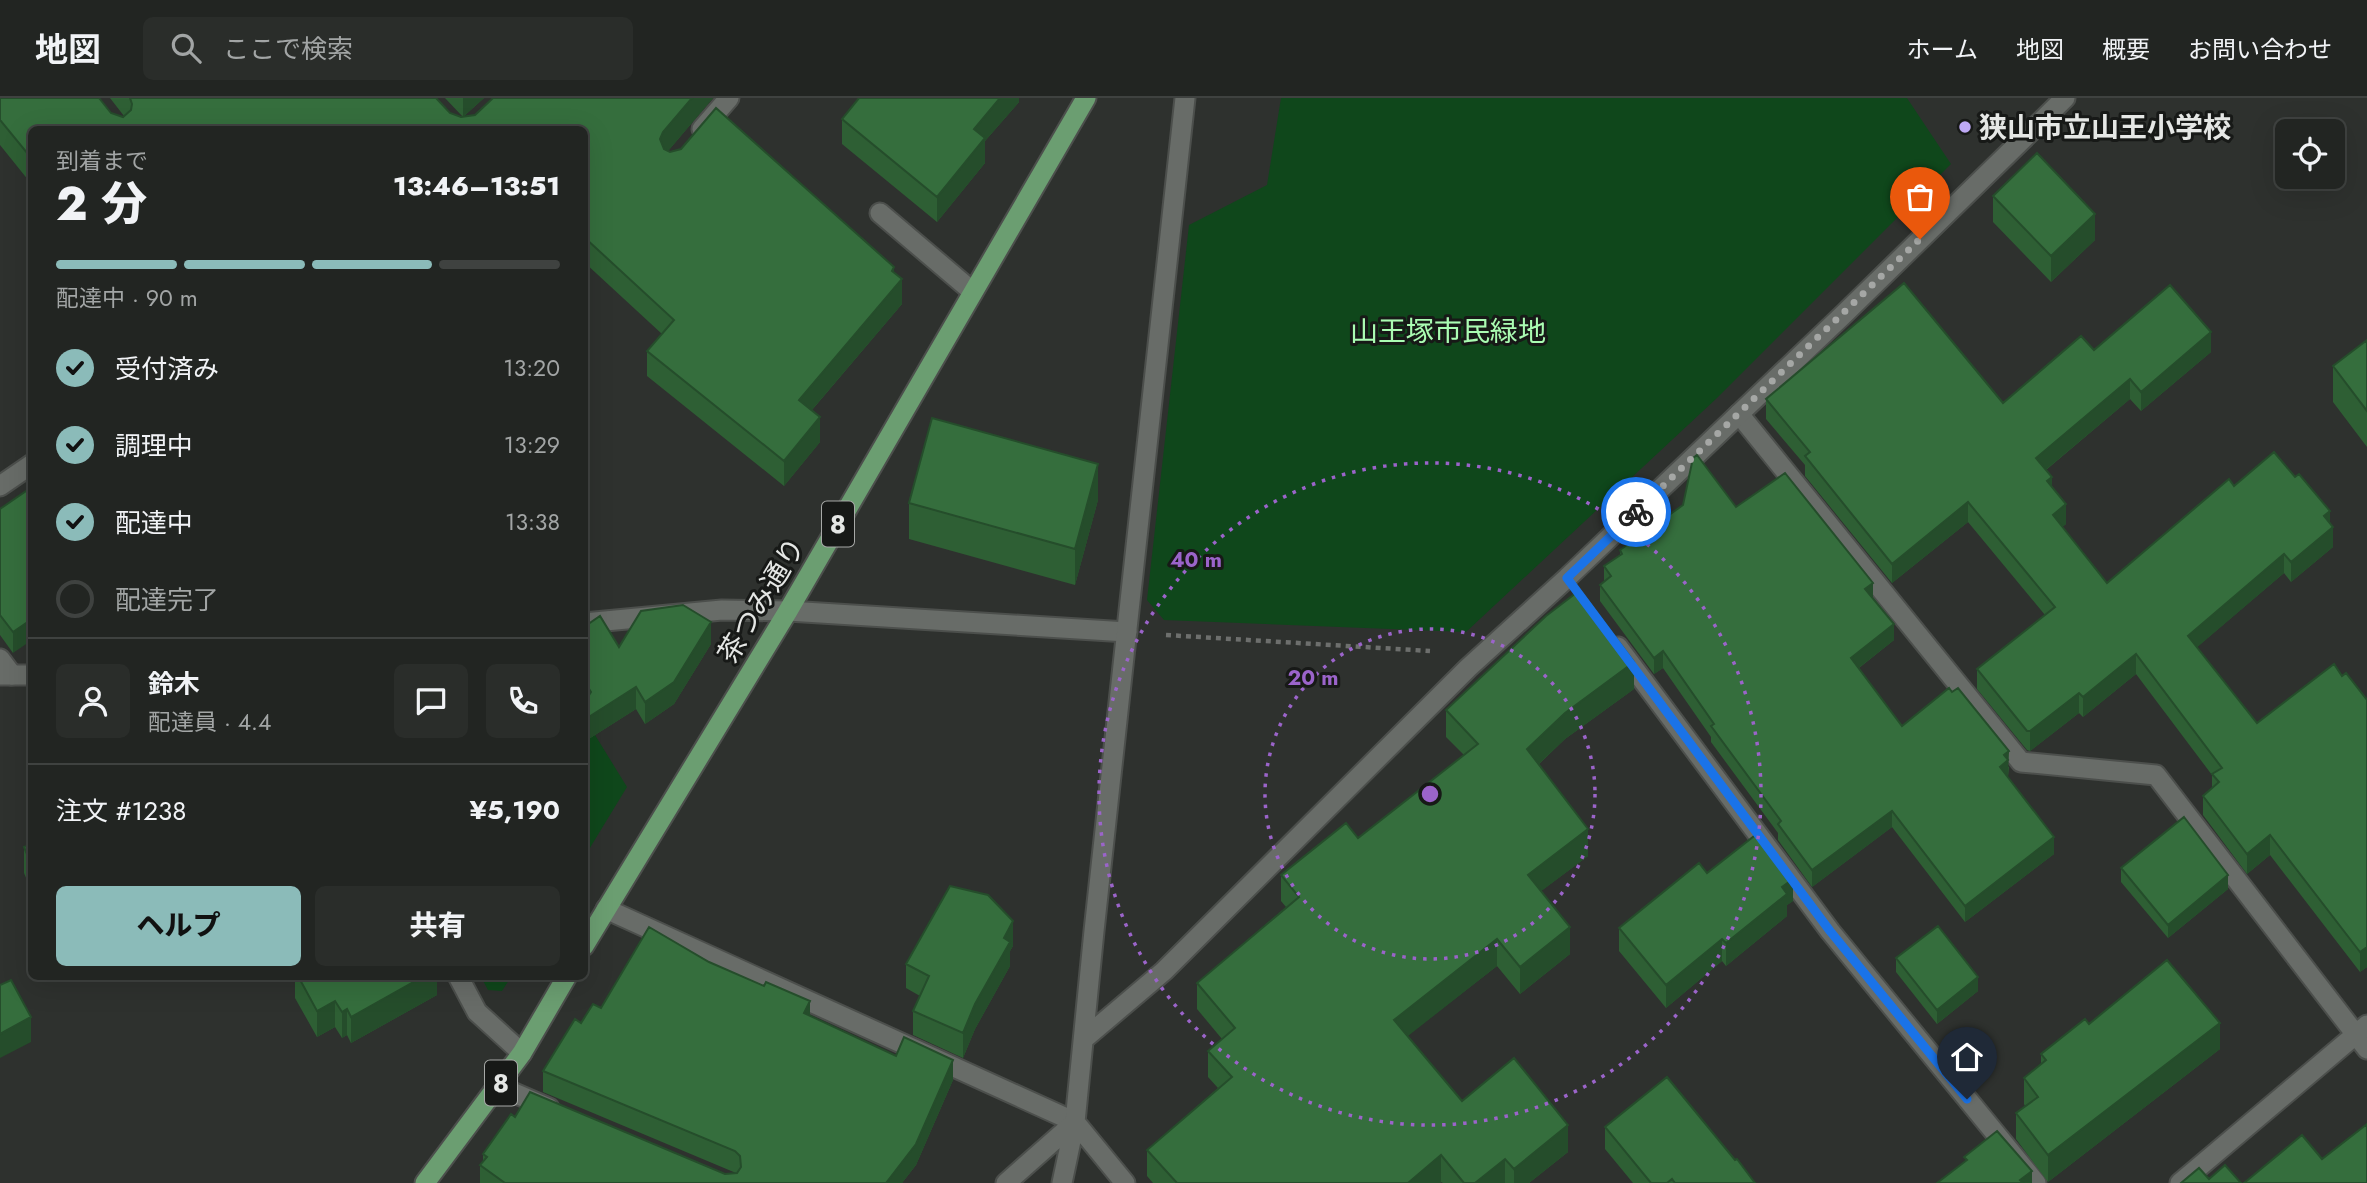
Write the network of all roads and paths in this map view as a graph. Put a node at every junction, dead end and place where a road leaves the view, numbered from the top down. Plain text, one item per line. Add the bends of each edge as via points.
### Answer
1 (729, 98) edge
2 (1086, 98) edge
3 (1185, 98) edge
4 (2065, 98) edge
5 (688, 146) edge
6 (880, 212) dead end
7 (973, 292) junction
8 (1740, 414) junction
9 (28, 467) edge
10 (0, 486) edge
11 (788, 611) junction
12 (588, 623) edge
13 (1127, 632) junction
14 (1609, 634) edge
15 (1468, 668) junction
16 (606, 909) junction
17 (588, 939) edge
18 (460, 980) edge
19 (565, 980) edge
20 (2363, 1036) edge
21 (1085, 1038) junction
22 (522, 1053) junction
23 (498, 1086) junction
24 (563, 1113) edge
25 (1075, 1122) junction
26 (425, 1183) edge
27 (1006, 1183) edge
28 (1062, 1183) edge
29 (1125, 1183) edge
30 (2036, 1183) edge
31 (2180, 1183) edge

1 - 5 street
2 - 7 main road, 茶つみ通り / 8
3 - 13 street
4 - 8 street
6 - 7 street
7 - 11 main road, 茶つみ通り / 8
8 - 15 street via 1572,584
8 - 20 street via 2021,762 2156,775
9 - 10 street
11 - 12 street via 722,610
11 - 13 street
11 - 16 main road, 茶つみ通り / 8
13 - 15 path via 1453,653
13 - 21 street
14 - 30 street via 1830,931
15 - 21 street via 1164,971
16 - 17 main road, 茶つみ通り / 8
16 - 25 street
18 - 22 street via 477,1012
19 - 22 main road, 8
20 - 31 street
21 - 25 street
22 - 23 main road, 8
23 - 24 street
23 - 26 main road, 8
25 - 27 street
25 - 28 street
25 - 29 street

